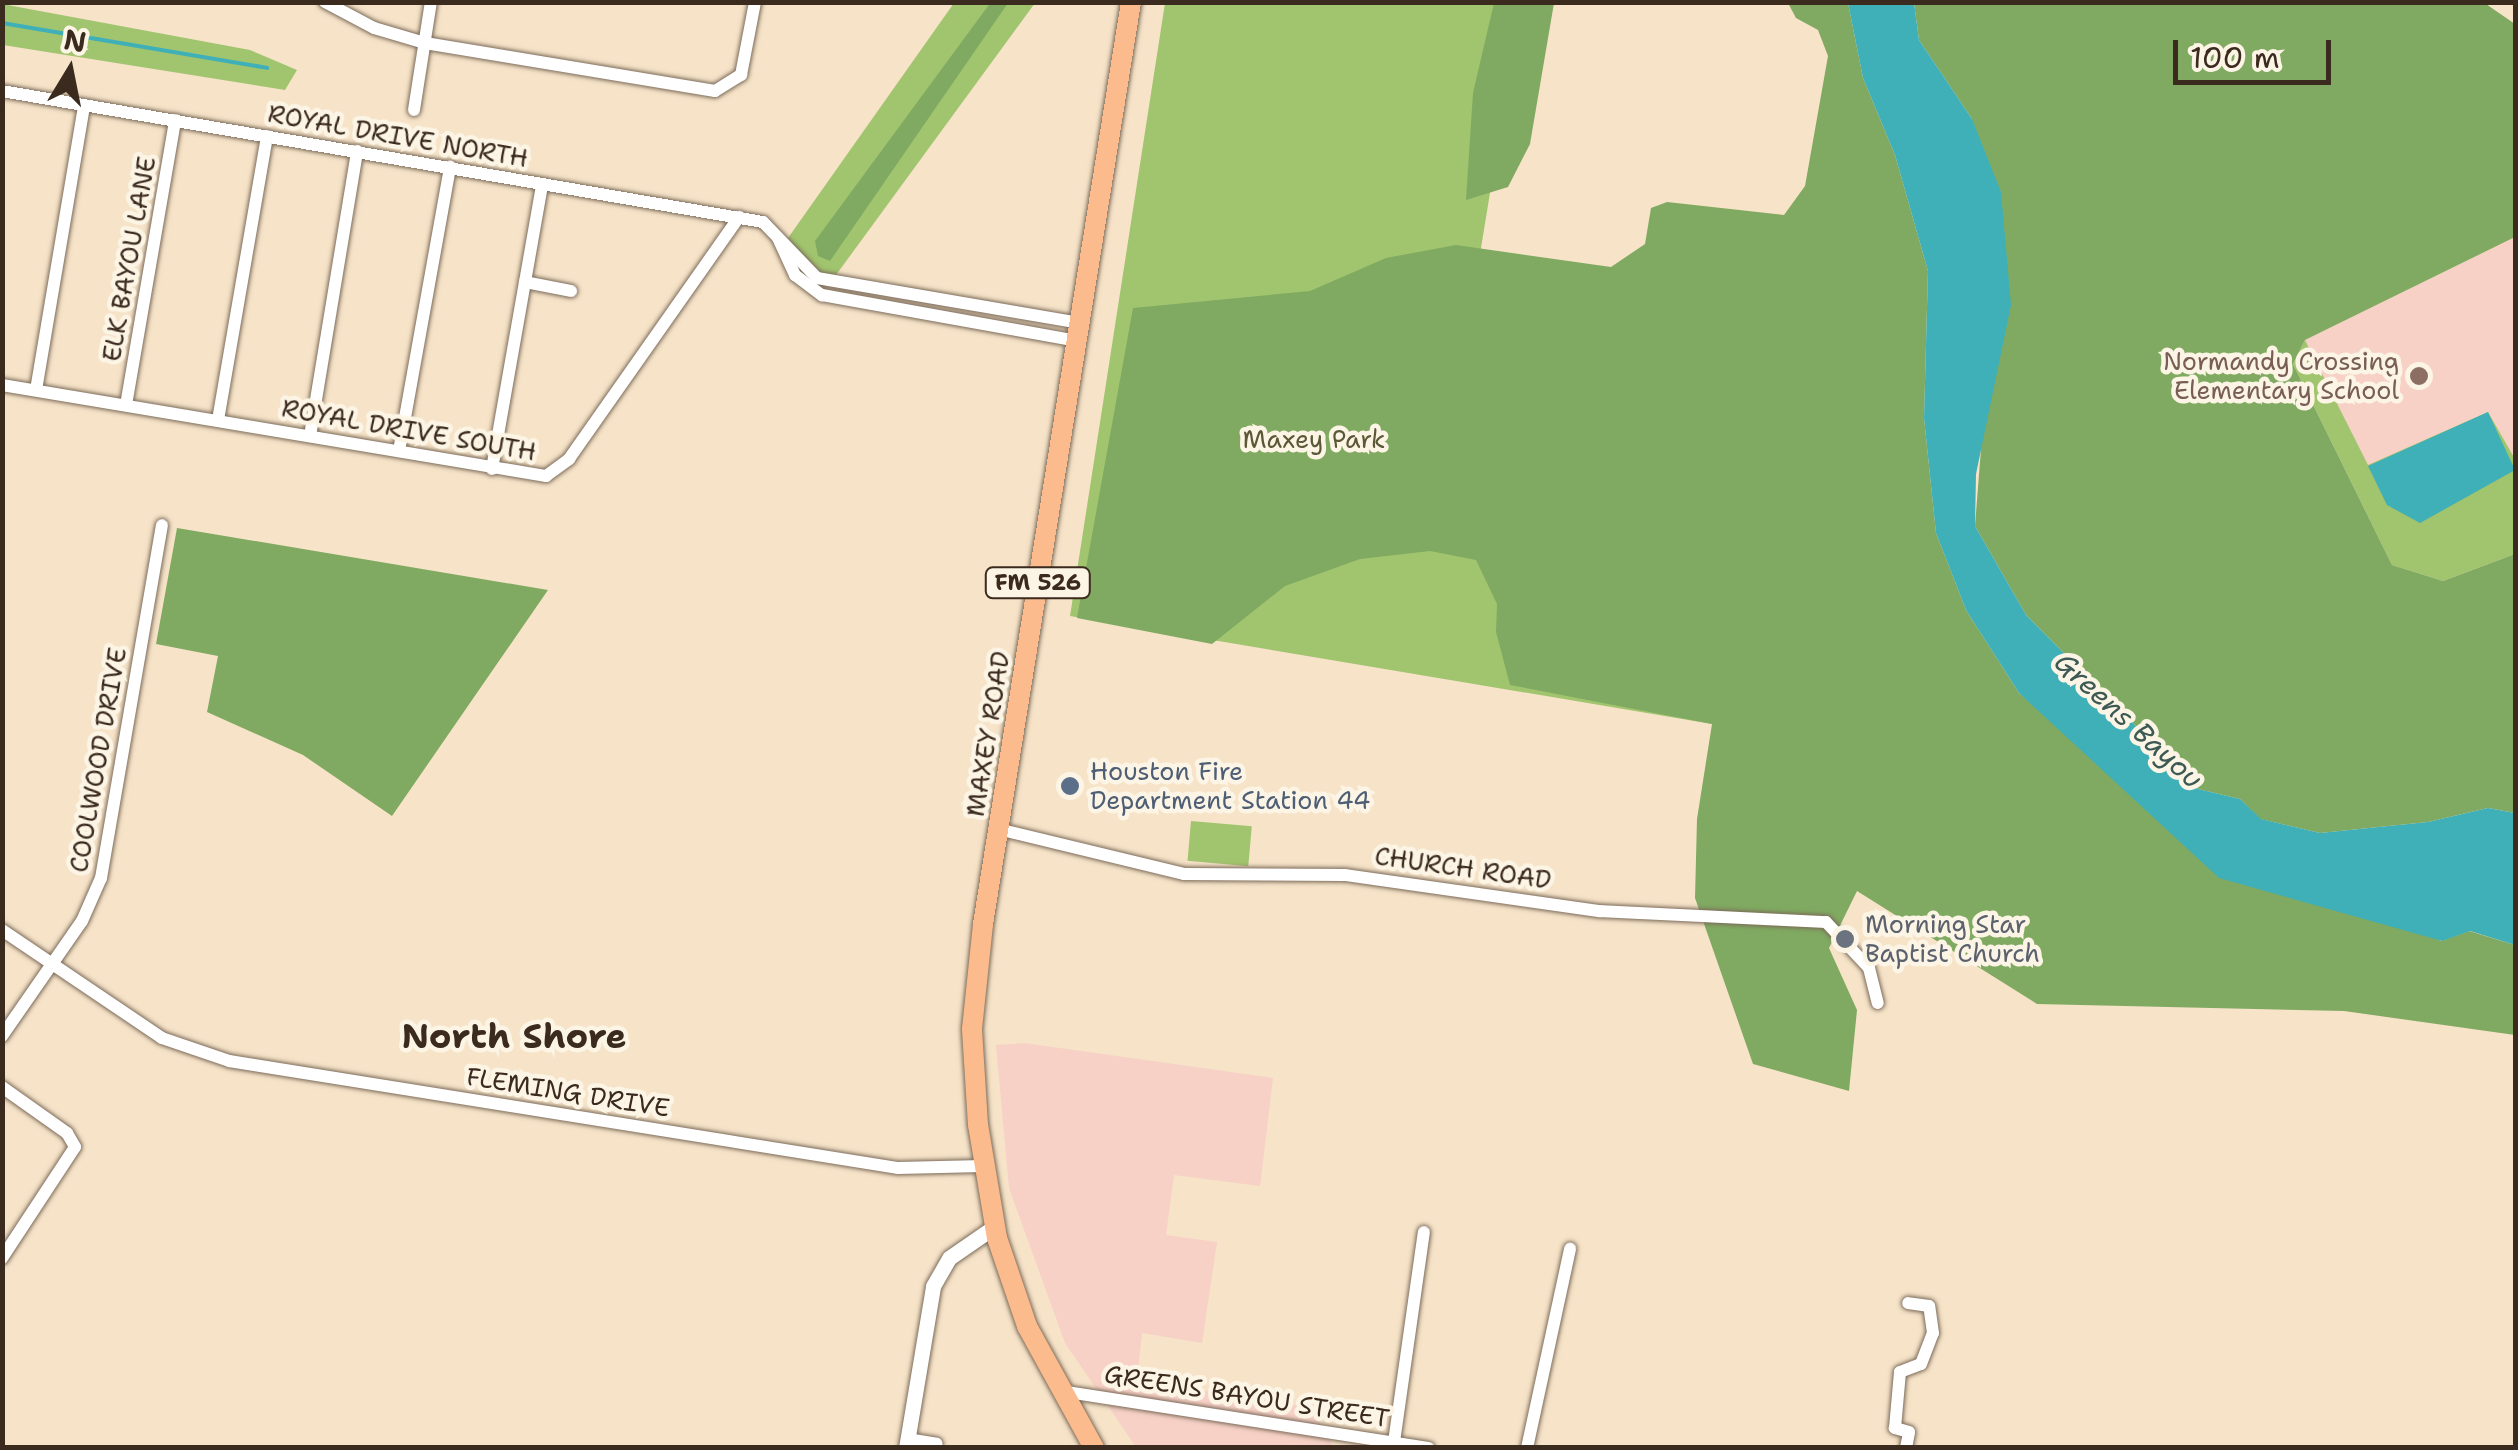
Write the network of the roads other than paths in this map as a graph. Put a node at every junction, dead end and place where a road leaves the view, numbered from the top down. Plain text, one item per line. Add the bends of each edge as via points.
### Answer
1 (325, 2) edge
2 (432, 2) edge
3 (754, 2) edge
4 (1131, 2) edge
5 (425, 43) junction
6 (2, 91) edge
7 (84, 105) junction
8 (414, 110) dead end
9 (175, 120) junction
10 (267, 136) junction
11 (357, 151) junction
12 (450, 167) junction
13 (542, 184) junction
14 (738, 216) junction
15 (778, 238) junction
16 (525, 282) junction
17 (571, 291) dead end
18 (955, 302) junction
19 (952, 320) junction
20 (1078, 332) junction
21 (2, 385) edge
22 (36, 390) junction
23 (126, 404) junction
24 (218, 420) junction
25 (310, 436) junction
26 (399, 451) junction
27 (492, 469) junction
28 (162, 525) dead end
29 (998, 829) junction
30 (2, 930) edge
31 (52, 964) junction
32 (1878, 1003) dead end
33 (2, 1036) edge
34 (2, 1087) edge
35 (982, 1166) junction
36 (994, 1227) junction
37 (1424, 1232) dead end
38 (1570, 1248) dead end
39 (2, 1258) edge
40 (1908, 1303) dead end
41 (1058, 1390) junction
42 (1337, 1433) junction
43 (1394, 1442) junction
44 (907, 1443) edge
45 (937, 1444) dead end
46 (1094, 1448) edge
47 (1346, 1448) edge
48 (1430, 1448) edge
49 (1527, 1448) edge
50 (1906, 1448) edge

1 - 5 street via 374,28
2 - 5 street
3 - 5 street via 741,75 715,91
4 - 20 main road, MAXEY ROAD / FM 526
5 - 8 street
6 - 7 street, ROYAL DRIVE NORTH
7 - 9 street, ROYAL DRIVE NORTH
7 - 22 street
9 - 10 street, ROYAL DRIVE NORTH
9 - 23 street, ELK BAYOU LANE
10 - 11 street, ROYAL DRIVE NORTH
10 - 24 street
11 - 12 street, ROYAL DRIVE NORTH
11 - 25 street
12 - 13 street, ROYAL DRIVE NORTH
12 - 26 street
13 - 14 street, ROYAL DRIVE NORTH
13 - 16 street
14 - 15 street, ROYAL DRIVE NORTH via 764,222
14 - 27 street, ROYAL DRIVE SOUTH via 569,459 546,476
15 - 18 street, ROYAL DRIVE NORTH via 817,278
15 - 19 street via 795,275 822,295
16 - 17 street
16 - 27 street
18 - 19 street
18 - 20 street, ROYAL DRIVE NORTH
19 - 20 street
20 - 29 main road, MAXEY ROAD / FM 526
21 - 22 street, ROYAL DRIVE SOUTH
22 - 23 street, ROYAL DRIVE SOUTH
23 - 24 street, ROYAL DRIVE SOUTH
24 - 25 street, ROYAL DRIVE SOUTH
25 - 26 street, ROYAL DRIVE SOUTH
26 - 27 street, ROYAL DRIVE SOUTH
28 - 31 street, COOLWOOD DRIVE via 101,878
29 - 32 street, CHURCH ROAD via 1184,874 1344,875 1599,911 1826,922 1869,968
29 - 35 main road, MAXEY ROAD / FM 526 via 974,995
30 - 31 street, FLEMING DRIVE
31 - 33 street, COOLWOOD DRIVE
31 - 35 street, FLEMING DRIVE via 162,1038 228,1060 898,1168
34 - 39 street via 67,1133 75,1146
35 - 36 main road, MAXEY ROAD / FM 526
36 - 41 main road, FM 526
36 - 44 street via 950,1258 933,1286
37 - 43 street
38 - 49 street
40 - 50 street via 1929,1306 1933,1334 1922,1364 1900,1372 1895,1428 1909,1432
41 - 42 street, GREENS BAYOU STREET
41 - 46 main road, FM 526
42 - 43 street, GREENS BAYOU STREET
42 - 47 street
43 - 48 street, GREENS BAYOU STREET
44 - 45 street

